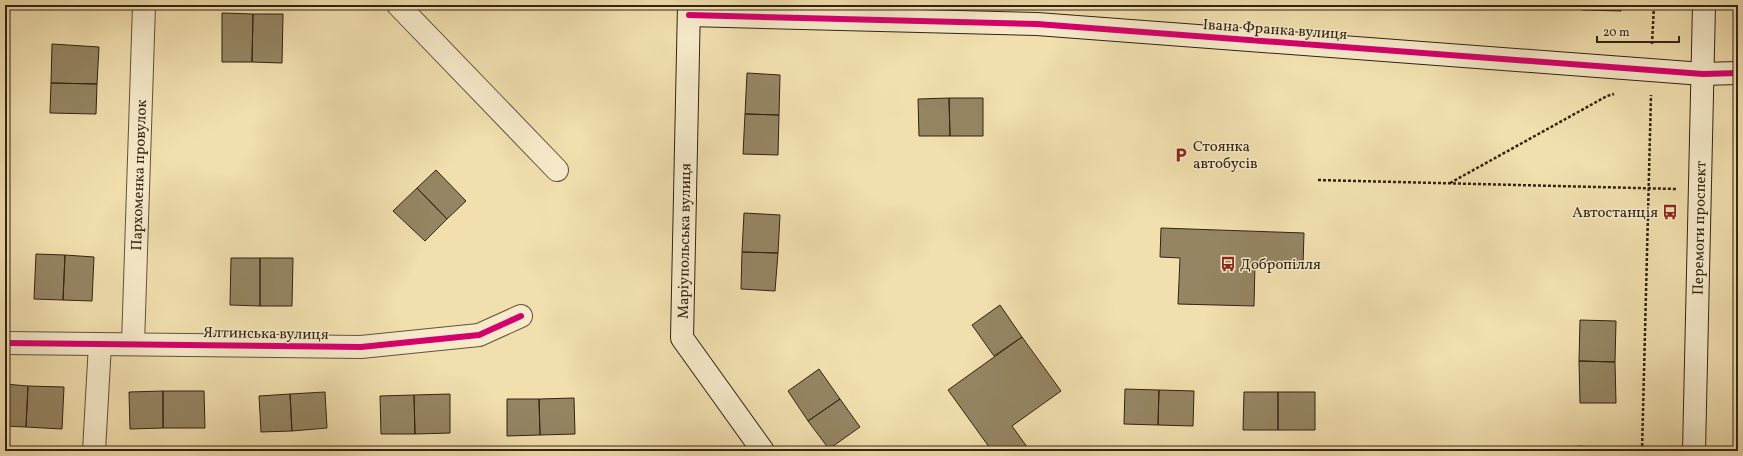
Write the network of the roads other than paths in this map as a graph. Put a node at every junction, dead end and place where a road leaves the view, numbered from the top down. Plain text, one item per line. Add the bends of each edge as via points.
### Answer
1 (144, 5) edge
2 (398, 5) edge
3 (1704, 5) edge
4 (689, 10) edge
5 (1738, 73) edge
6 (1703, 74) junction
7 (557, 170) dead end
8 (521, 316) dead end
9 (5, 343) edge
10 (100, 344) junction
11 (133, 344) junction
12 (94, 451) edge
13 (763, 451) edge
14 (1694, 451) edge

1 - 11 street, Пархоменка провулок
2 - 7 street
3 - 6 street, Перемоги проспект
4 - 6 street, Івана Франка вулиця via 1037,24
4 - 13 street, Маріупольська вулиця via 682,338
5 - 6 street, Івана Франка вулиця
6 - 14 street, Перемоги проспект
8 - 11 street, Ялтинська вулиця via 479,335 361,347
9 - 10 street, Ялтинська вулиця
10 - 11 street, Ялтинська вулиця
10 - 12 street

